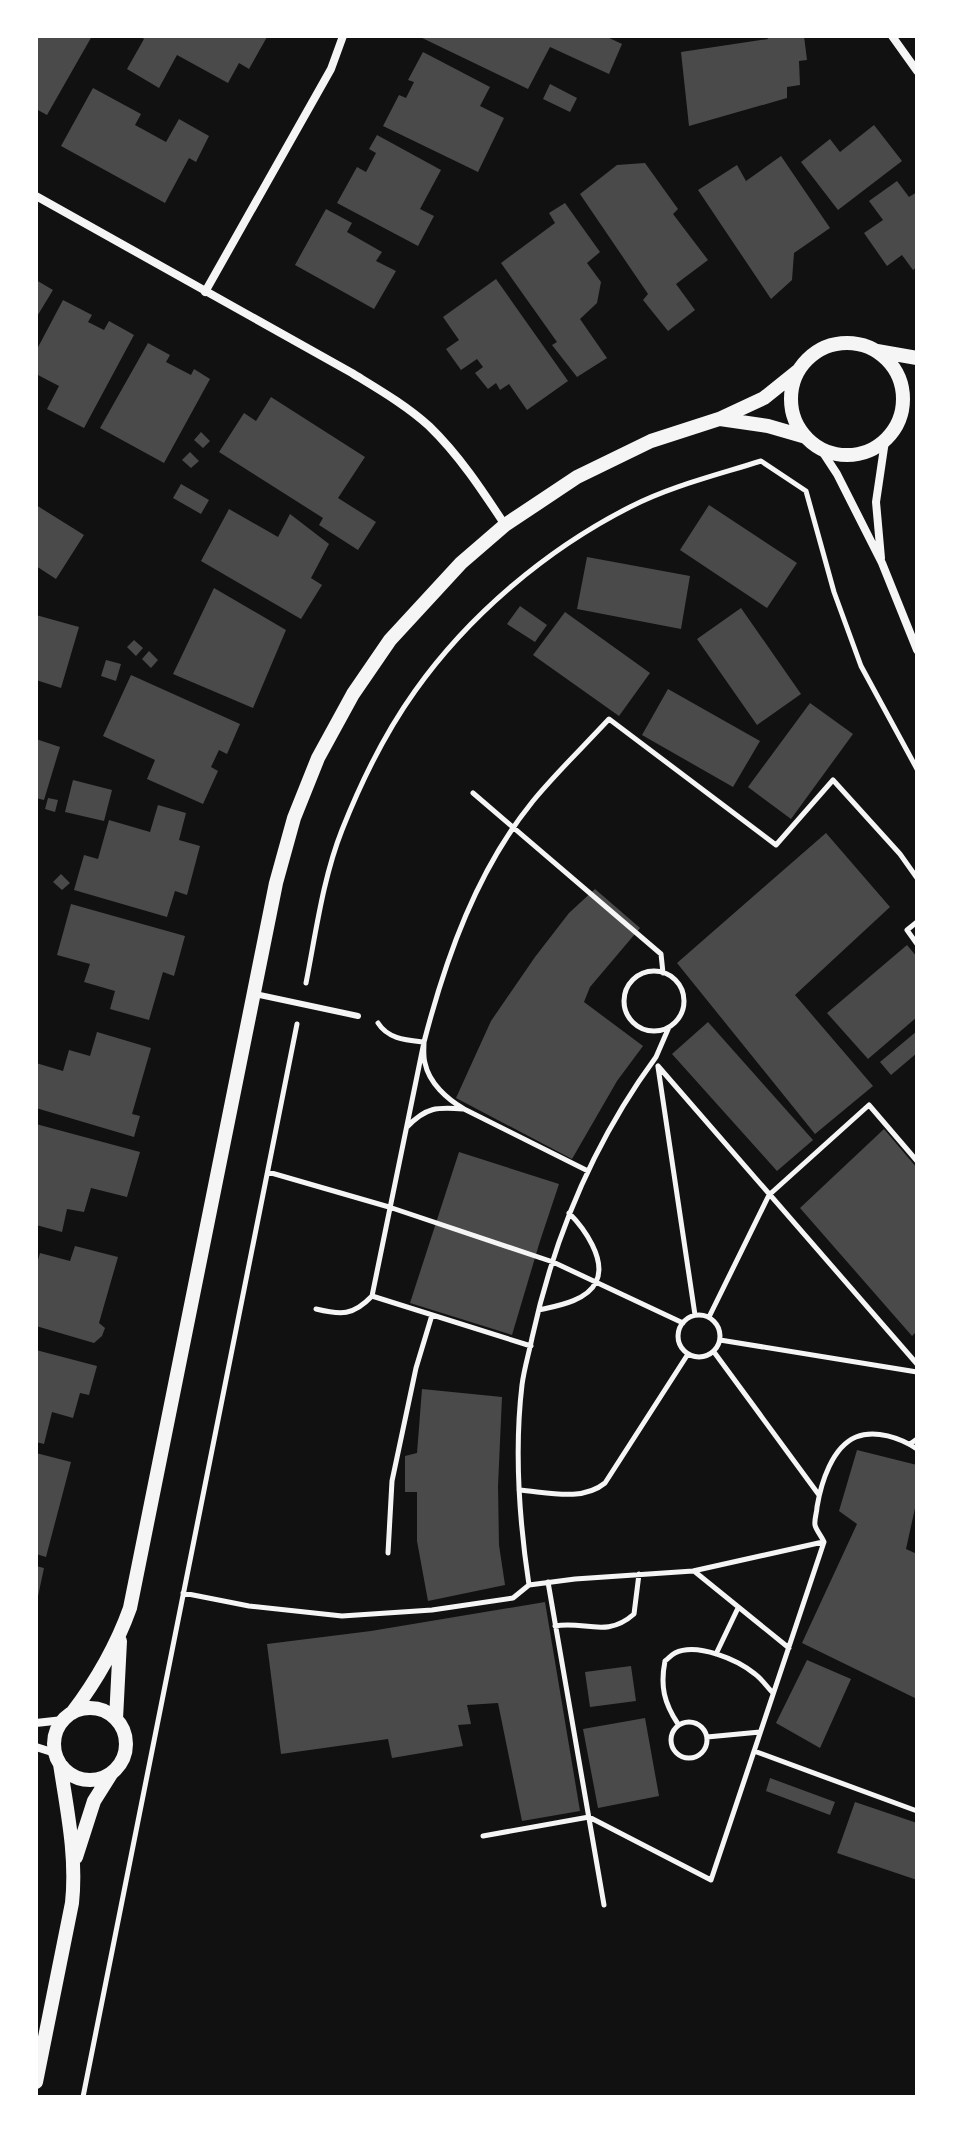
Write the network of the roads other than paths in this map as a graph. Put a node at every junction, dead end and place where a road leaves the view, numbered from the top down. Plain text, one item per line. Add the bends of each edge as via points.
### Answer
1 (343, 36) edge
2 (892, 36) edge
3 (917, 71) edge
4 (36, 196) edge
5 (205, 292) junction
6 (876, 351) junction
7 (917, 358) edge
8 (799, 370) junction
9 (917, 410) edge
10 (719, 419) junction
11 (896, 427) junction
12 (806, 437) junction
13 (885, 441) junction
14 (820, 448) junction
15 (505, 525) junction
16 (882, 563) junction
17 (917, 650) edge
18 (252, 994) junction
19 (358, 1016) dead end
20 (120, 1636) junction
21 (67, 1716) junction
22 (116, 1719) junction
23 (36, 1723) edge
24 (36, 1747) edge
25 (58, 1758) junction
26 (112, 1772) junction
27 (74, 1861) junction
28 (36, 2082) edge

1 - 5 street via 331,69
2 - 3 street
4 - 5 street
5 - 15 street via 352,373 428,425
6 - 7 street
6 - 8 street via 842,343 810,357
6 - 11 street via 899,378 903,403
8 - 10 street via 764,398
8 - 12 street via 791,405
9 - 11 street
10 - 12 street
10 - 15 street via 651,441 590,471
11 - 13 street
12 - 14 street
13 - 14 street via 855,455
13 - 16 street via 876,502
14 - 16 street
15 - 18 street via 461,563 390,640 318,758 294,818
16 - 17 street
18 - 19 lane
18 - 20 street via 139,1569
20 - 21 street
20 - 22 street
21 - 22 street via 95,1708
21 - 23 street
21 - 25 street via 55,1736
22 - 26 street via 126,1740
24 - 25 street
25 - 26 street via 75,1777 94,1779
25 - 27 street
26 - 27 street via 94,1801
27 - 28 street via 72,1903

